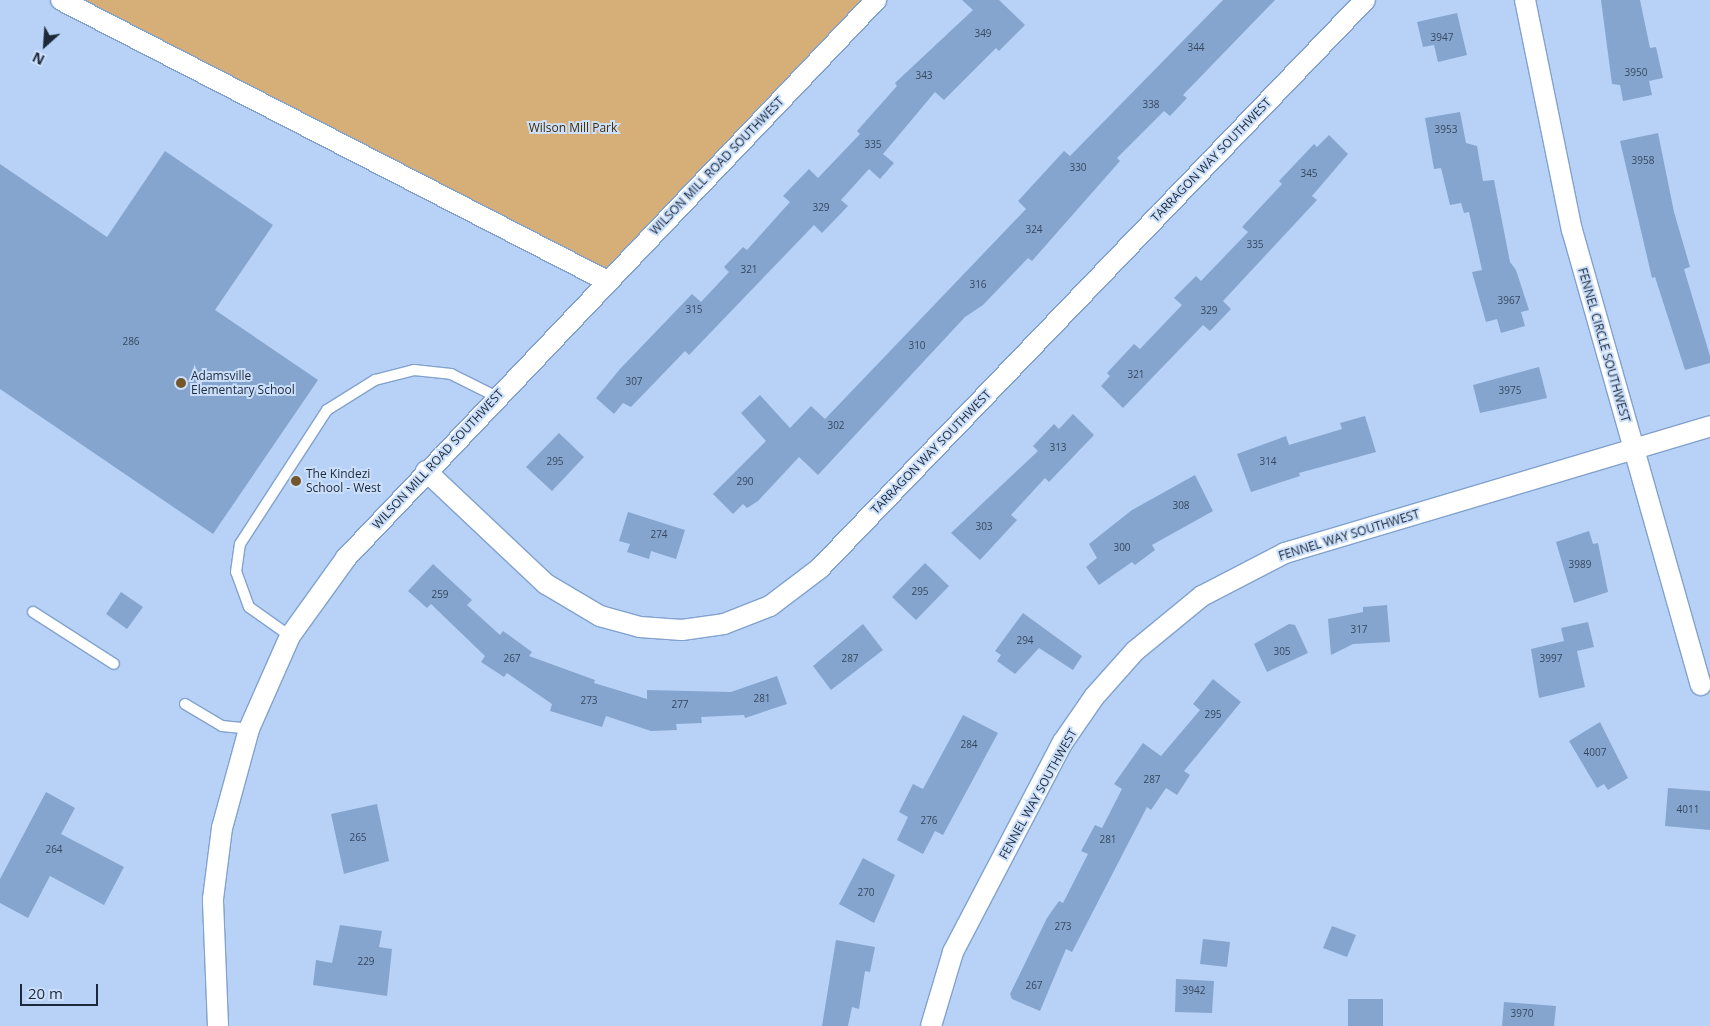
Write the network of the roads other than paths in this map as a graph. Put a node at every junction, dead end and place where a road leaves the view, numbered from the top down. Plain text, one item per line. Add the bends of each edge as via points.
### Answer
1 (61, 0) edge
2 (876, 0) edge
3 (1365, 0) edge
4 (1525, 0) edge
5 (607, 281) junction
6 (497, 397) junction
7 (1710, 426) edge
8 (1633, 450) junction
9 (426, 471) junction
10 (33, 612) dead end
11 (290, 636) junction
12 (114, 664) dead end
13 (1701, 685) dead end
14 (185, 704) dead end
15 (248, 729) junction
16 (218, 1026) edge
17 (931, 1026) edge

1 - 5 street
2 - 5 street, WILSON MILL ROAD SOUTHWEST
3 - 9 street, TARRAGON WAY SOUTHWEST via 820,568 770,606 724,624 682,630 640,627 600,616 546,584
4 - 8 street, FENNEL CIRCLE SOUTHWEST via 1572,230
5 - 6 street, WILSON MILL ROAD SOUTHWEST
6 - 9 street, WILSON MILL ROAD SOUTHWEST
6 - 11 lane via 451,374 414,370 375,380 327,410 240,544 236,572 248,607
7 - 8 street, FENNEL WAY SOUTHWEST
8 - 13 street, FENNEL CIRCLE SOUTHWEST
8 - 17 street, FENNEL WAY SOUTHWEST via 1285,553 1202,596 1136,650 1094,697 1063,742 953,952
9 - 11 street, WILSON MILL ROAD SOUTHWEST via 346,558
10 - 12 lane
11 - 15 street, WILSON MILL ROAD SOUTHWEST
14 - 15 lane via 222,726
15 - 16 street, WILSON MILL ROAD SOUTHWEST via 222,828 213,899

